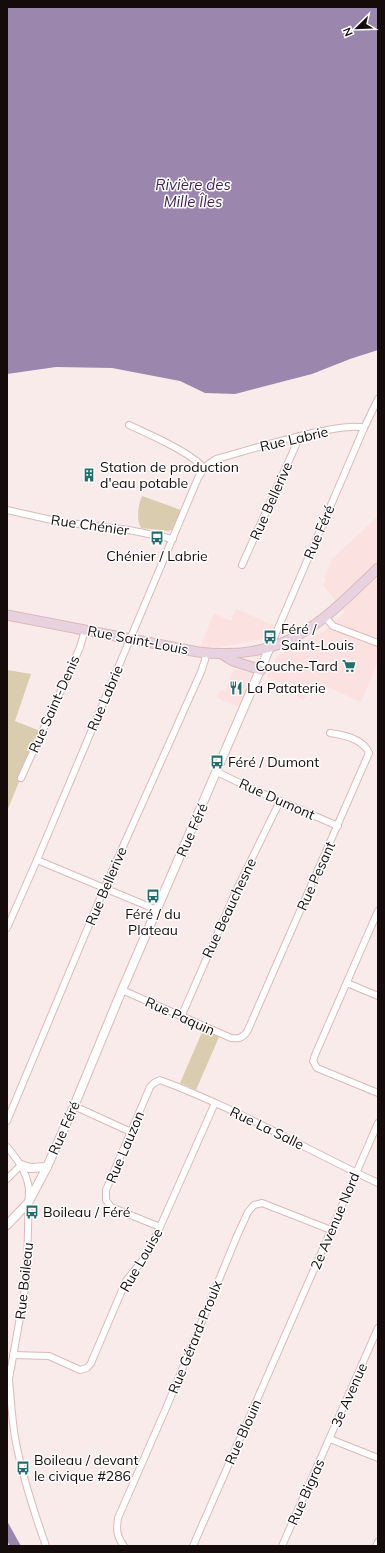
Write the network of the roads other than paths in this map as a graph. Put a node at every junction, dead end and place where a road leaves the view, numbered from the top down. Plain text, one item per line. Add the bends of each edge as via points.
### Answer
1 (378, 399) edge
2 (129, 425) dead end
3 (364, 428) junction
4 (300, 436) junction
5 (204, 468) junction
6 (7, 510) edge
7 (172, 539) junction
8 (242, 565) dead end
9 (378, 568) edge
10 (7, 615) edge
11 (326, 618) junction
12 (85, 630) junction
13 (131, 638) junction
14 (378, 643) edge
15 (270, 647) junction
16 (206, 653) junction
17 (222, 654) junction
18 (261, 670) junction
19 (330, 733) dead end
20 (217, 772) junction
21 (21, 778) dead end
22 (280, 801) junction
23 (338, 826) junction
24 (38, 860) junction
25 (104, 889) junction
26 (157, 910) junction
27 (378, 911) edge
28 (7, 928) edge
29 (347, 983) junction
30 (122, 990) junction
31 (378, 996) edge
32 (180, 1017) junction
33 (240, 1038) joint
34 (154, 1083) joint
35 (378, 1093) edge
36 (215, 1103) junction
37 (74, 1106) junction
38 (7, 1121) edge
39 (378, 1123) edge
40 (131, 1132) junction
41 (7, 1147) edge
42 (21, 1165) junction
43 (47, 1167) junction
44 (356, 1173) junction
45 (7, 1179) edge
46 (378, 1183) edge
47 (28, 1203) junction
48 (7, 1225) edge
49 (160, 1227) junction
50 (331, 1230) junction
51 (292, 1319) joint
52 (378, 1328) edge
53 (13, 1355) junction
54 (330, 1439) junction
55 (378, 1458) edge
56 (378, 1542) edge
57 (46, 1546) edge
58 (124, 1546) edge
59 (193, 1546) edge
60 (282, 1546) edge
61 (376, 1546) edge

1 - 3 street, Rue Féré
2 - 5 street via 174,447
3 - 4 street, Rue Labrie via 347,427
3 - 15 street, Rue Féré
4 - 5 street, Rue Labrie via 216,459
4 - 8 street, Rue Bellerive
5 - 7 street, Rue Labrie
6 - 7 street, Rue Chénier via 61,522 129,530
7 - 13 street, Rue Labrie
9 - 11 main road, Rue Saint-Louis
10 - 12 main road, Rue Saint-Louis
11 - 14 street via 333,626
11 - 15 main road, Rue Saint-Louis via 299,636
12 - 13 main road, Rue Saint-Louis
12 - 21 street, Rue Saint-Denis via 69,673
13 - 16 main road, Rue Saint-Louis
13 - 24 street, Rue Labrie
15 - 17 main road, Rue Saint-Louis
15 - 18 street, Rue Féré
16 - 17 main road, Rue Saint-Louis
16 - 25 street, Rue Bellerive via 201,672
17 - 18 main road via 233,661
18 - 20 street, Rue Féré
19 - 23 street, Rue Pesant via 347,736 366,746 369,754
20 - 22 street, Rue Dumont
20 - 26 street, Rue Féré
22 - 23 street, Rue Dumont
22 - 32 street, Rue Beauchesne via 236,890
23 - 33 street, Rue Pesant via 247,1032
24 - 25 street
24 - 28 street, Rue Labrie
25 - 26 street
25 - 38 street, Rue Bellerive
26 - 30 street, Rue Féré
27 - 29 street
29 - 31 street
29 - 35 street via 315,1055 314,1066
30 - 32 street, Rue Paquin
30 - 37 street, Rue Féré
32 - 33 street, Rue Paquin via 231,1038
34 - 36 street, Rue La Salle via 160,1080
34 - 40 street, Rue Lauzon
36 - 44 street, Rue La Salle
36 - 49 street, Rue Louise
37 - 40 street
37 - 43 street, Rue Féré
39 - 44 street, 2e Avenue Nord
40 - 49 street, Rue Lauzon via 106,1190 106,1200 111,1207
41 - 42 street, Rue Boileau
42 - 43 street via 30,1168
42 - 45 street
42 - 47 street, Rue Boileau via 27,1178
43 - 47 street, Rue Féré
44 - 46 street, Rue La Salle
44 - 50 street, 2e Avenue Nord
47 - 48 street, Rue Féré
47 - 53 street, Rue Boileau via 27,1272
49 - 53 street, Rue Louise via 145,1258 126,1281 87,1368 80,1370 49,1356
50 - 51 street, 2e Avenue Nord
50 - 58 street, Rue Gérard-Proulx via 262,1203 254,1205 248,1212 118,1518 116,1529
51 - 59 street, Rue Blouin
52 - 54 street, 3e Avenue
53 - 57 street, Rue Boileau via 9,1379 16,1442 33,1510
54 - 55 street
54 - 60 street, Rue Bigras
56 - 61 street

